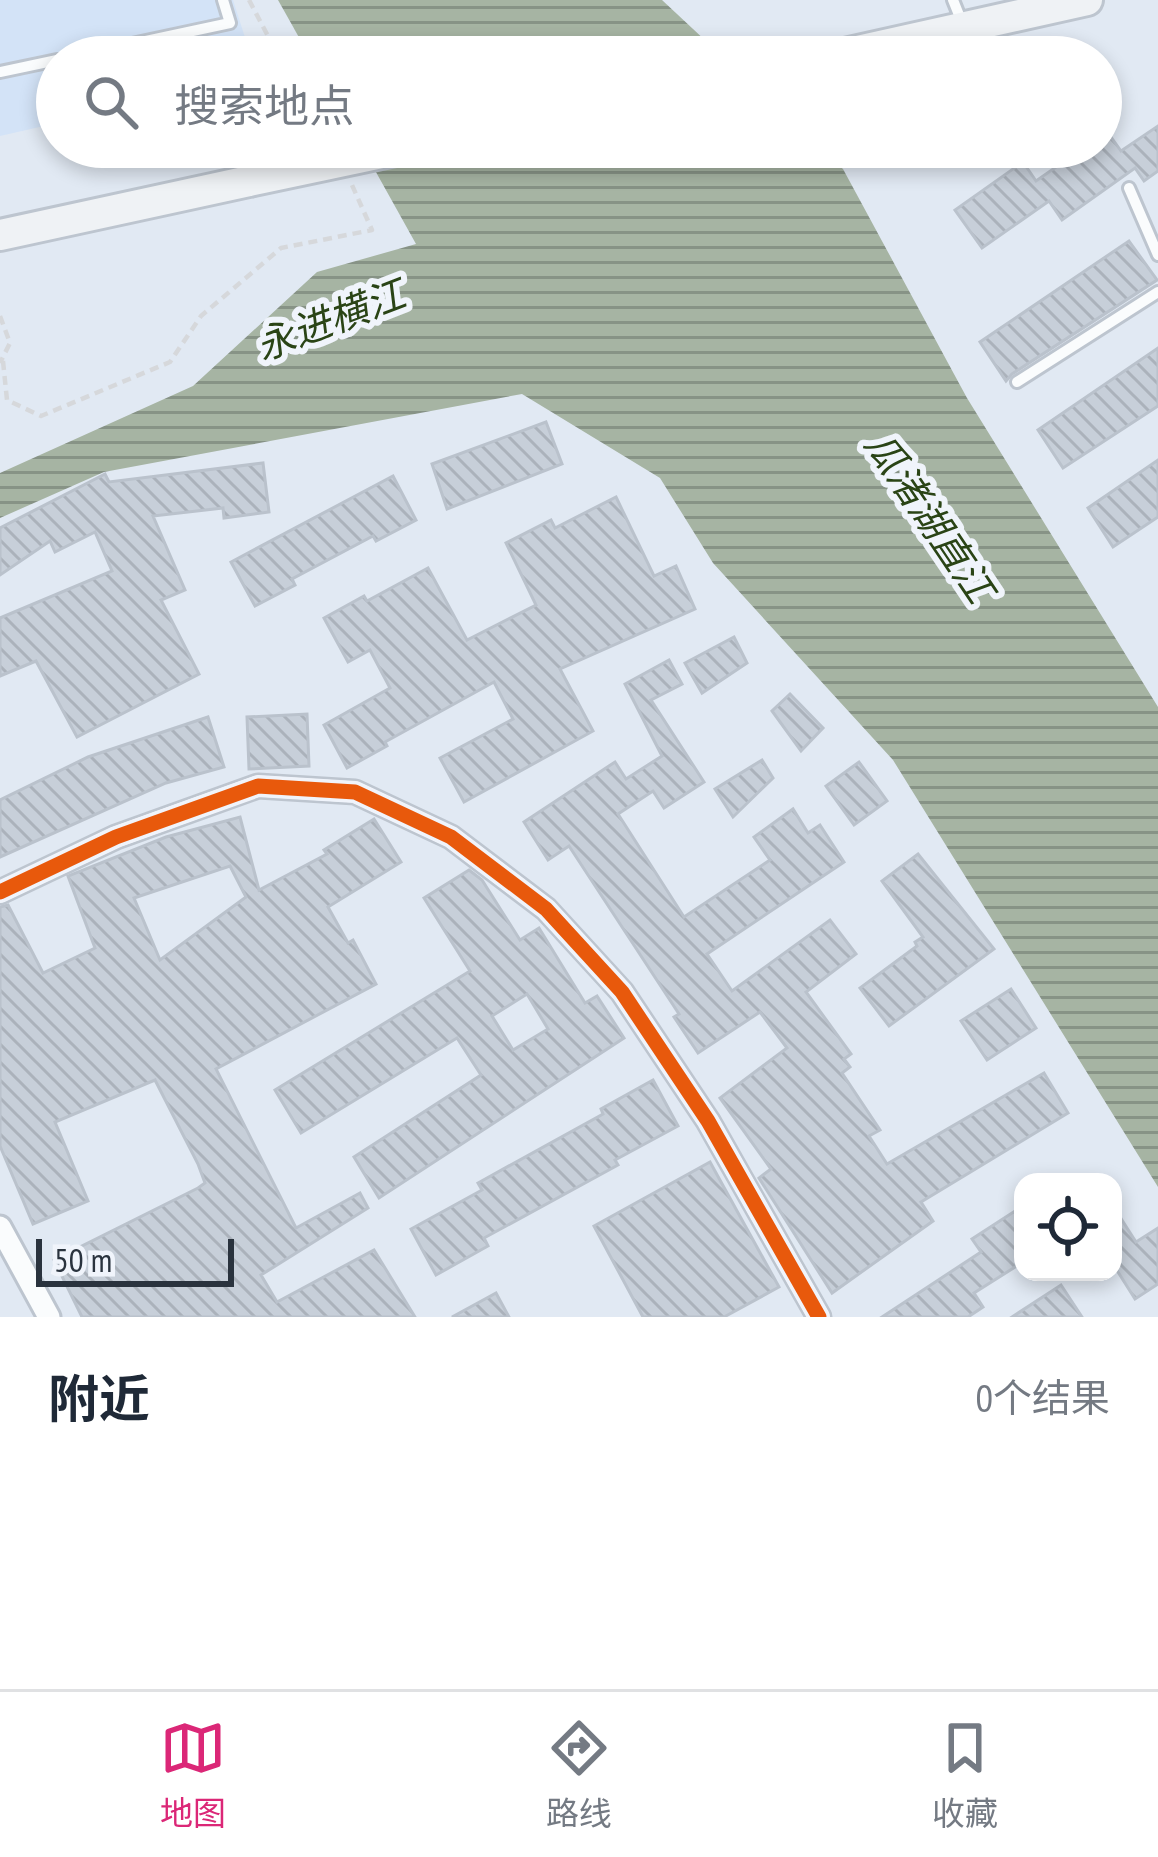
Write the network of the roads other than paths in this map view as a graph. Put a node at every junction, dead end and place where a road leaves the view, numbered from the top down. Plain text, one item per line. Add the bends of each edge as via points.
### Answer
1 (223, 0) edge
2 (1087, 0) edge
3 (958, 14) edge
4 (166, 36) edge
5 (922, 36) edge
6 (36, 64) edge
7 (0, 72) edge
8 (313, 168) edge
9 (1129, 188) dead end
10 (0, 235) edge
11 (1158, 255) edge
12 (1158, 292) edge
13 (1017, 382) dead end
14 (0, 892) edge
15 (0, 1227) edge
16 (50, 1317) edge
17 (819, 1317) edge

1 - 4 lane via 230,22
2 - 3 main road
3 - 5 main road
6 - 7 lane
8 - 10 main road, bridge
9 - 11 lane
12 - 13 lane
14 - 17 street via 116,837 258,786 355,792 451,837 546,909 622,992 708,1121
15 - 16 street

